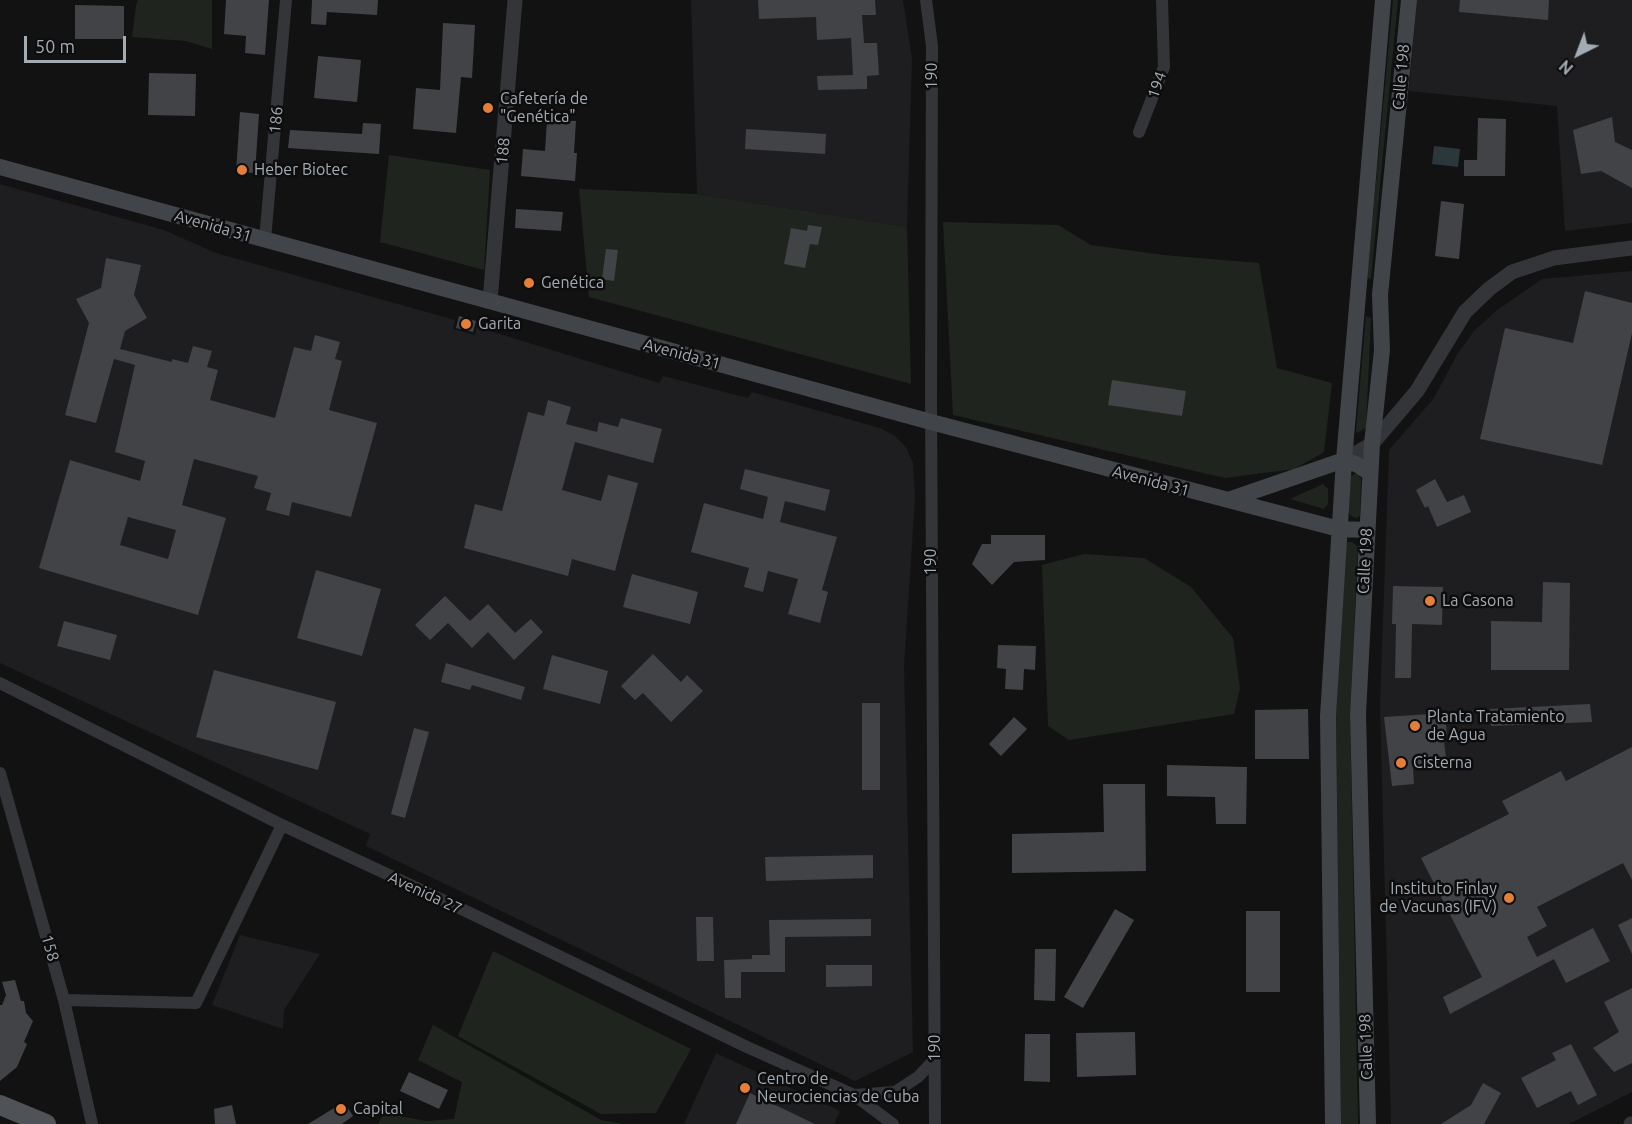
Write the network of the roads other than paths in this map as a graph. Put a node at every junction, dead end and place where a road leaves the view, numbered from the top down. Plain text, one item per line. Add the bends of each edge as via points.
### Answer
1 (286, 0) edge
2 (515, 0) edge
3 (926, 0) edge
4 (1162, 0) edge
5 (1383, 0) edge
6 (1409, 0) edge
7 (1139, 132) dead end
8 (0, 166) edge
9 (265, 240) junction
10 (1632, 248) edge
11 (1359, 292) junction
12 (1380, 295) junction
13 (490, 301) junction
14 (931, 422) junction
15 (1372, 444) junction
16 (1344, 460) junction
17 (1370, 473) junction
18 (1227, 501) junction
19 (1339, 529) junction
20 (1367, 530) junction
21 (0, 683) edge
22 (0, 773) edge
23 (282, 825) junction
24 (64, 1000) junction
25 (935, 1059) junction
26 (854, 1095) junction
27 (0, 1105) edge
28 (46, 1124) edge
29 (92, 1124) edge
30 (893, 1124) edge
31 (935, 1124) edge
32 (1334, 1124) edge
33 (1368, 1124) edge

1 - 9 street, 186
2 - 13 street, 188
3 - 14 street, 190 via 932,46
4 - 7 street, 194 via 1164,67
5 - 11 main road, Calle 198
6 - 12 main road, Calle 198
8 - 9 main road, Avenida 31
9 - 13 main road, Avenida 31
10 - 15 street via 1554,258 1512,272 1489,289 1465,312 1417,391
11 - 12 main road
11 - 16 main road, Calle 198
12 - 15 main road, Calle 198 via 1382,350
13 - 14 main road, Avenida 31
14 - 18 main road, Avenida 31
14 - 25 street, 190
15 - 16 street
15 - 17 main road, Calle 198
16 - 17 main road
16 - 18 main road
16 - 19 main road, Calle 198
17 - 20 main road, Calle 198
18 - 19 main road, Avenida 31
19 - 20 main road, Avenida 31
19 - 32 main road, Calle 198 via 1328,716
20 - 33 main road, Calle 198 via 1358,714
21 - 23 street, Avenida 27
22 - 24 street, 158
23 - 24 street via 196,1004
23 - 26 street, Avenida 27
24 - 29 street, 158
25 - 26 street, Avenida 27 via 918,1077 895,1092
25 - 31 street, 190
26 - 30 street, Avenida 27
27 - 28 main road

